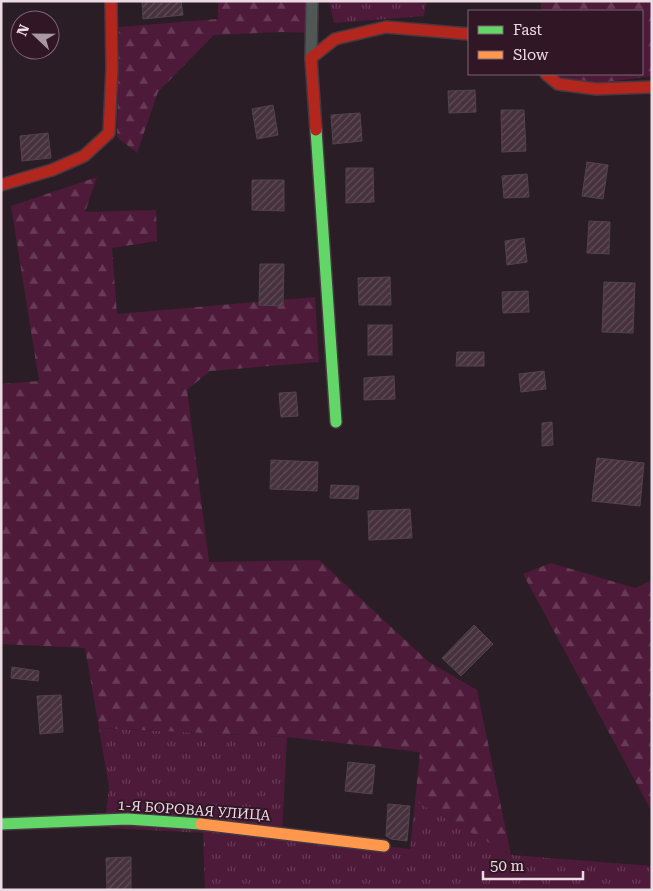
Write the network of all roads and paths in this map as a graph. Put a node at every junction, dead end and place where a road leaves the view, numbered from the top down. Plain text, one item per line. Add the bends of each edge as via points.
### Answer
1 (111, 1) edge
2 (312, 1) edge
3 (468, 34) edge
4 (311, 58) junction
5 (547, 75) edge
6 (652, 88) edge
7 (1, 185) edge
8 (336, 422) dead end
9 (1, 824) edge
10 (384, 846) dead end

1 - 7 street via 112,68 108,133 84,156 52,170
2 - 4 street
3 - 4 street via 386,27 335,39
4 - 8 street
5 - 6 street via 558,84 596,89
9 - 10 street, 1-Я БОРОВАЯ УЛИЦА via 97,819 167,821 276,831

